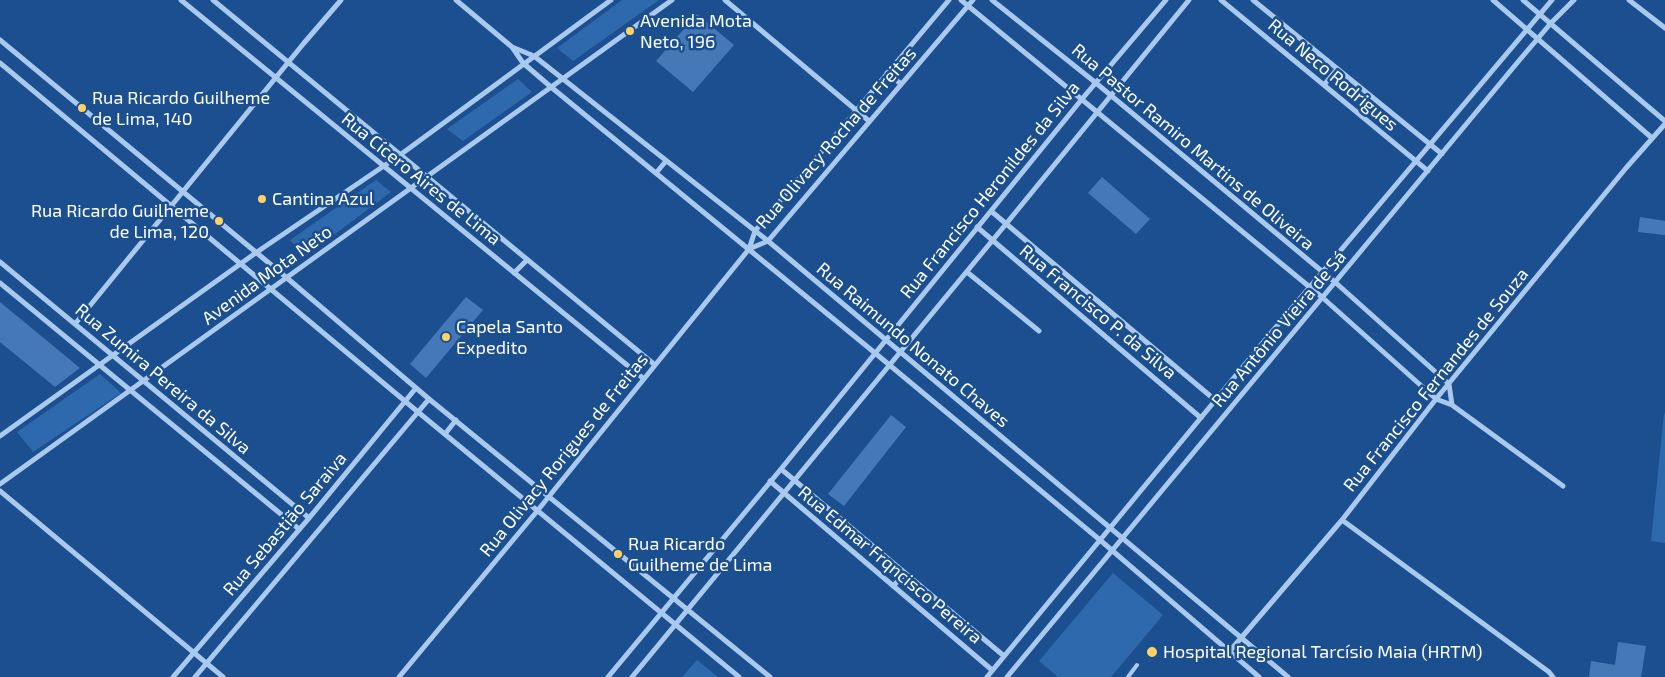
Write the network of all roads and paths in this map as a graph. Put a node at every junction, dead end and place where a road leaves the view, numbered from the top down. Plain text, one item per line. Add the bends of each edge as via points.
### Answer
1 (181, 0) edge
2 (213, 0) edge
3 (341, 0) edge
4 (456, 0) edge
5 (611, 0) edge
6 (672, 0) edge
7 (724, 0) edge
8 (949, 0) edge
9 (961, 0) edge
10 (972, 0) edge
11 (992, 0) edge
12 (1166, 0) edge
13 (1189, 0) edge
14 (1221, 0) edge
15 (1253, 0) edge
16 (1493, 0) edge
17 (1523, 0) edge
18 (1552, 0) edge
19 (1574, 0) edge
20 (1629, 0) edge
21 (968, 6) junction
22 (1540, 14) junction
23 (1551, 23) junction
24 (1665, 28) edge
25 (1528, 29) junction
26 (1539, 38) junction
27 (0, 40) edge
28 (512, 47) junction
29 (534, 56) junction
30 (288, 62) junction
31 (0, 63) edge
32 (523, 63) junction
33 (1337, 69) junction
34 (887, 73) junction
35 (276, 78) junction
36 (563, 79) junction
37 (1096, 83) junction
38 (900, 84) junction
39 (1324, 85) junction
40 (550, 87) junction
41 (1111, 96) junction
42 (1082, 99) junction
43 (857, 111) junction
44 (1098, 112) junction
45 (869, 121) junction
46 (1665, 122) edge
47 (1652, 138) junction
48 (1429, 144) junction
49 (1442, 154) junction
50 (400, 155) junction
51 (666, 161) junction
52 (1416, 161) junction
53 (384, 165) junction
54 (1428, 171) junction
55 (656, 173) junction
56 (427, 177) junction
57 (411, 188) junction
58 (183, 191) junction
59 (171, 206) junction
60 (991, 211) junction
61 (1006, 224) junction
62 (977, 228) junction
63 (755, 231) junction
64 (768, 241) junction
65 (992, 241) junction
66 (749, 249) junction
67 (256, 252) junction
68 (527, 260) junction
69 (0, 262) edge
70 (241, 263) junction
71 (967, 272) junction
72 (1322, 272) junction
73 (514, 273) junction
74 (287, 278) junction
75 (0, 283) edge
76 (1336, 283) junction
77 (1310, 286) junction
78 (272, 289) junction
79 (1323, 298) junction
80 (75, 324) junction
81 (1039, 331) dead end
82 (885, 340) junction
83 (901, 352) junction
84 (874, 353) junction
85 (113, 355) junction
86 (100, 365) junction
87 (655, 366) junction
88 (890, 366) junction
89 (644, 379) junction
90 (144, 381) junction
91 (1449, 384) junction
92 (416, 388) junction
93 (131, 390) junction
94 (429, 399) junction
95 (1436, 399) junction
96 (1215, 400) junction
97 (405, 401) junction
98 (1452, 406) junction
99 (418, 412) junction
100 (1201, 418) junction
101 (456, 420) junction
102 (445, 434) junction
103 (0, 436) edge
104 (781, 469) junction
105 (794, 480) junction
106 (770, 481) junction
107 (0, 484) edge
108 (1563, 486) dead end
109 (0, 491) edge
110 (784, 493) junction
111 (549, 496) junction
112 (538, 510) junction
113 (309, 518) junction
114 (1342, 520) junction
115 (1110, 528) junction
116 (299, 529) junction
117 (1123, 539) junction
118 (1100, 540) junction
119 (1112, 552) junction
120 (905, 574) junction
121 (894, 586) junction
122 (674, 598) junction
123 (688, 609) junction
124 (662, 613) junction
125 (675, 624) junction
126 (1241, 637) junction
127 (1229, 652) junction
128 (194, 653) junction
129 (1004, 656) junction
130 (206, 663) junction
131 (1137, 665) dead end
132 (992, 670) junction
133 (173, 677) edge
134 (195, 677) edge
135 (223, 677) edge
136 (399, 677) edge
137 (608, 677) edge
138 (632, 677) edge
139 (739, 677) edge
140 (770, 677) edge
141 (987, 677) edge
142 (1008, 677) edge
143 (1128, 677) edge
144 (1259, 677) edge
145 (1288, 677) edge
146 (1553, 677) edge

1 - 35 street, Rua Cícero Aires de Lima
2 - 30 street, Rua Cícero Aires de Lima
3 - 30 street
4 - 28 street, Rua Raimundo Nonato Chaves
5 - 29 street, Avenida Mota Neto
6 - 36 street, Avenida Mota Neto
7 - 43 street
8 - 34 street, Rua Olivacy Rocha de Freitas
9 - 21 street, Rua Pastor Ramiro Martins de Oliveira
10 - 21 street, Rua Olivacy Rocha de Freitas
11 - 37 street, Rua Pastor Ramiro Martins de Oliveira
12 - 37 street, Rua Francisco Heronildes da Silva
13 - 41 street, Rua Francisco Heronildes da Silva
14 - 39 street, Rua Neco Rodrigues
15 - 33 street, Rua Neco Rodrigues
16 - 25 street
17 - 22 street
18 - 22 street, Rua Antônio Vieira de Sá
19 - 23 street, Rua Antônio Vieira de Sá
20 - 24 street
21 - 38 street, Rua Olivacy Rocha de Freitas
21 - 42 street, Rua Pastor Ramiro Martins de Oliveira
22 - 23 street
22 - 25 street, Rua Antônio Vieira de Sá
23 - 26 street, Rua Antônio Vieira de Sá
23 - 46 street
25 - 26 street
25 - 48 street, Rua Antônio Vieira de Sá
26 - 47 street
26 - 49 street, Rua Antônio Vieira de Sá
27 - 58 street
28 - 29 street, Rua Raimundo Nonato Chaves
28 - 32 street, Rua Raimundo Nonato Chaves
29 - 32 street, Avenida Mota Neto
29 - 36 street, Rua Raimundo Nonato Chaves
30 - 35 street
30 - 50 street, Rua Cícero Aires de Lima
31 - 59 street
32 - 40 street, Rua Raimundo Nonato Chaves
32 - 50 street, Avenida Mota Neto
33 - 39 street
33 - 48 street, Rua Neco Rodrigues
34 - 38 street
34 - 43 street, Rua Olivacy Rocha de Freitas
35 - 53 street, Rua Cícero Aires de Lima
35 - 58 street
36 - 40 street, Avenida Mota Neto
36 - 51 street, Rua Raimundo Nonato Chaves
37 - 41 street, Rua Pastor Ramiro Martins de Oliveira
37 - 42 street, Rua Francisco Heronildes da Silva
38 - 45 street, Rua Olivacy Rocha de Freitas
39 - 52 street, Rua Neco Rodrigues
40 - 55 street, Rua Raimundo Nonato Chaves
40 - 56 street, Avenida Mota Neto
41 - 44 street, Rua Francisco Heronildes da Silva
41 - 72 street, Rua Pastor Ramiro Martins de Oliveira
42 - 44 street, Rua Pastor Ramiro Martins de Oliveira
42 - 60 street, Rua Francisco Heronildes da Silva
43 - 45 street
43 - 63 street, Rua Olivacy Rocha de Freitas
44 - 61 street, Rua Francisco Heronildes da Silva
44 - 77 street, Rua Pastor Ramiro Martins de Oliveira
45 - 64 street, Rua Olivacy Rocha de Freitas
46 - 47 street, Rua Francisco Fernandes de Souza
47 - 91 street, Rua Francisco Fernandes de Souza
48 - 49 street, Rua Neco Rodrigues
48 - 52 street, Rua Antônio Vieira de Sá
49 - 54 street, Rua Antônio Vieira de Sá
50 - 53 street, Avenida Mota Neto
50 - 56 street, Rua Cícero Aires de Lima
51 - 55 street
51 - 63 street, Rua Raimundo Nonato Chaves
52 - 54 street, Rua Neco Rodrigues
52 - 72 street, Rua Antônio Vieira de Sá
53 - 57 street, Rua Cícero Aires de Lima
53 - 67 street, Avenida Mota Neto
54 - 76 street, Rua Antônio Vieira de Sá
55 - 66 street, Rua Raimundo Nonato Chaves
56 - 57 street, Avenida Mota Neto
56 - 68 street, Rua Cícero Aires de Lima
57 - 73 street, Rua Cícero Aires de Lima
57 - 74 street, Avenida Mota Neto
58 - 59 street
58 - 67 street
59 - 70 street
59 - 80 street
60 - 61 street, Rua Francisco P. da Silva
60 - 62 street, Rua Francisco Heronildes da Silva
61 - 65 street, Rua Francisco Heronildes da Silva
61 - 96 street, Rua Francisco P. da Silva
62 - 65 street, Rua Francisco P. da Silva
62 - 82 street, Rua Francisco Heronildes da Silva
63 - 64 street, Rua Raimundo Nonato Chaves
63 - 66 street, Rua Olivacy Rocha de Freitas
64 - 66 street, Rua Olivacy Rocha de Freitas
64 - 82 street, Rua Raimundo Nonato Chaves
65 - 71 street, Rua Francisco Heronildes da Silva
65 - 100 street, Rua Francisco P. da Silva
66 - 84 street, Rua Raimundo Nonato Chaves
66 - 87 street, Rua Olivacy Rorigues de Freitas
67 - 70 street, Avenida Mota Neto
67 - 74 street
68 - 73 street
68 - 87 street, Rua Cícero Aires de Lima
69 - 80 street, Rua Zumira Pereira da Silva
70 - 78 street
70 - 85 street, Avenida Mota Neto
71 - 81 street
71 - 83 street, Rua Francisco Heronildes da Silva
72 - 76 street, Rua Pastor Ramiro Martins de Oliveira
72 - 77 street, Rua Antônio Vieira de Sá
73 - 89 street, Rua Cícero Aires de Lima
74 - 78 street, Avenida Mota Neto
74 - 92 street
75 - 86 street, Rua Zumira Pereira da Silva
76 - 79 street, Rua Antônio Vieira de Sá
76 - 91 street, Rua Pastor Ramiro Martins de Oliveira
77 - 79 street, Rua Pastor Ramiro Martins de Oliveira
77 - 96 street, Rua Antônio Vieira de Sá
78 - 90 street, Avenida Mota Neto
78 - 97 street
79 - 95 street, Rua Pastor Ramiro Martins de Oliveira
79 - 117 street, Rua Antônio Vieira de Sá
80 - 85 street, Rua Zumira Pereira da Silva
82 - 83 street, Rua Raimundo Nonato Chaves
82 - 84 street, Rua Francisco Heronildes da Silva
83 - 88 street, Rua Francisco Heronildes da Silva
83 - 115 street, Rua Raimundo Nonato Chaves
84 - 88 street, Rua Raimundo Nonato Chaves
84 - 104 street, Rua Francisco Heronildes da Silva
85 - 86 street, Avenida Mota Neto
85 - 90 street, Rua Zumira Pereira da Silva
86 - 93 street, Rua Zumira Pereira da Silva
86 - 103 street, Avenida Mota Neto
87 - 89 street, Rua Olivacy Rorigues de Freitas
88 - 105 street, Rua Francisco Heronildes da Silva
88 - 118 street, Rua Raimundo Nonato Chaves
89 - 111 street, Rua Olivacy Rorigues de Freitas
90 - 93 street, Avenida Mota Neto
90 - 113 street, Rua Zumira Pereira da Silva
91 - 95 street, Rua Francisco Fernandes de Souza
91 - 98 street
92 - 94 street
92 - 97 street, Rua Sebastião Saraiva
93 - 107 street, Avenida Mota Neto
93 - 116 street, Rua Zumira Pereira da Silva
94 - 99 street, Rua Sebastião Saraiva
94 - 101 street
95 - 98 street, Rua Pastor Ramiro Martins de Oliveira
95 - 114 street, Rua Francisco Fernandes de Souza
96 - 100 street, Rua Antônio Vieira de Sá
97 - 99 street
97 - 113 street, Rua Sebastião Saraiva
98 - 108 street, Rua Pastor Ramiro Martins de Oliveira
99 - 102 street
99 - 130 street, Rua Sebastião Saraiva
100 - 115 street, Rua Antônio Vieira de Sá
101 - 102 street
101 - 111 street
102 - 112 street
104 - 105 street, Rua Edmar Frqncisco Pereira
104 - 106 street, Rua Francisco Heronildes da Silva
105 - 110 street, Rua Francisco Heronildes da Silva
105 - 120 street, Rua Edmar Frqncisco Pereira
106 - 110 street, Rua Edmar Frqncisco Pereira
106 - 122 street, Rua Francisco Heronildes da Silva
109 - 128 street
110 - 121 street, Rua Edmar Frqncisco Pereira
110 - 123 street, Rua Francisco Heronildes da Silva
111 - 112 street, Rua Olivacy Rorigues de Freitas
111 - 122 street
112 - 124 street
112 - 136 street, Rua Olivacy Rorigues de Freitas
113 - 116 street, Rua Sebastião Saraiva
114 - 126 street, Rua Francisco Fernandes de Souza
114 - 146 street
115 - 117 street, Rua Raimundo Nonato Chaves
115 - 118 street, Rua Antônio Vieira de Sá
116 - 128 street, Rua Sebastião Saraiva
117 - 119 street, Rua Antônio Vieira de Sá
117 - 126 street, Rua Raimundo Nonato Chaves
118 - 119 street, Rua Raimundo Nonato Chaves
118 - 129 street, Rua Antônio Vieira de Sá
119 - 127 street, Rua Raimundo Nonato Chaves
119 - 142 street, Rua Antônio Vieira de Sá
120 - 121 street
120 - 129 street, Rua Edmar Frqncisco Pereira
121 - 132 street, Rua Edmar Frqncisco Pereira
122 - 123 street
122 - 124 street, Rua Francisco Heronildes da Silva
123 - 125 street, Rua Francisco Heronildes da Silva
123 - 140 street
124 - 125 street
124 - 137 street, Rua Francisco Heronildes da Silva
125 - 138 street, Rua Francisco Heronildes da Silva
125 - 139 street
126 - 127 street, Rua Francisco Fernandes de Souza
126 - 145 street, Rua Raimundo Nonato Chaves
127 - 144 street, Rua Raimundo Nonato Chaves
128 - 130 street
128 - 133 street, Rua Sebastião Saraiva
129 - 132 street, Rua Antônio Vieira de Sá
130 - 134 street, Rua Sebastião Saraiva
130 - 135 street
131 - 143 lane
132 - 141 street, Rua Antônio Vieira de Sá

